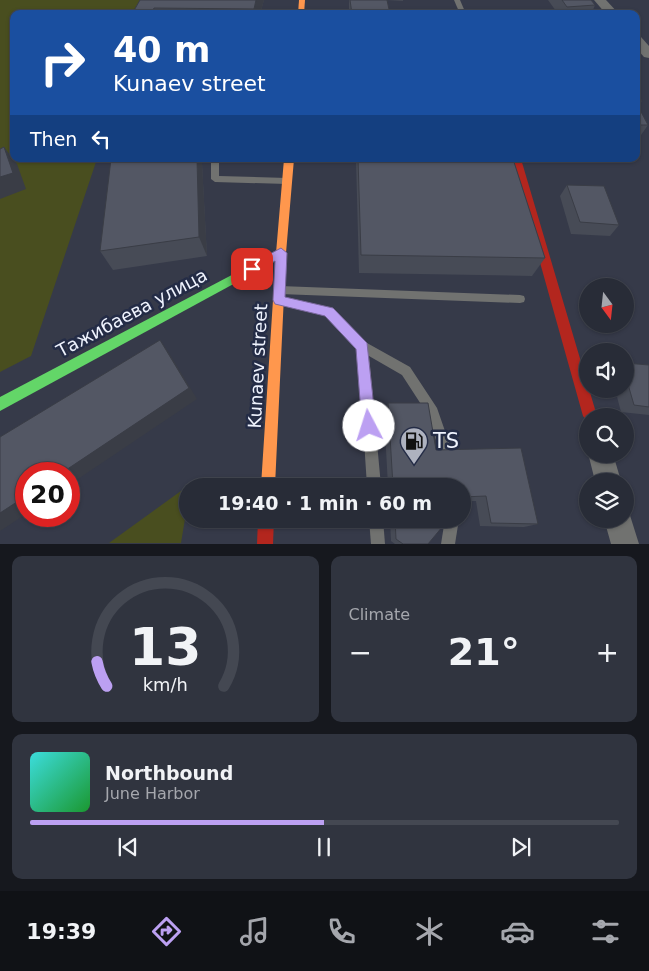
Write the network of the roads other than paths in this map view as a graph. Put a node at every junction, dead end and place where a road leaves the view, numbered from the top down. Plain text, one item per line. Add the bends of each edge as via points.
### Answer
1 (600, 0) edge
2 (609, 10) edge
3 (640, 44) edge
4 (649, 54) edge
5 (215, 162) edge
6 (289, 162) edge
7 (517, 162) edge
8 (287, 181) junction
9 (281, 253) junction
10 (280, 295) junction
11 (520, 299) dead end
12 (363, 347) junction
13 (0, 404) edge
14 (588, 408) edge
15 (448, 457) edge
16 (269, 478) edge
17 (373, 478) edge
18 (265, 528) edge
19 (377, 528) edge
20 (451, 528) edge
21 (621, 528) edge
22 (264, 544) edge
23 (378, 544) edge
24 (448, 544) edge
25 (625, 544) edge

1 - 2 street
3 - 4 street
5 - 8 lane via 215,180
6 - 8 street, Kunaev street
7 - 14 street
8 - 9 street, Kunaev street
9 - 10 street, Kunaev street
9 - 13 street, Тажибаева улица
10 - 11 lane
10 - 12 lane via 328,311
10 - 16 street, Kunaev street
12 - 15 lane via 406,371 433,412
12 - 17 lane
18 - 22 street
19 - 23 lane
20 - 24 lane
21 - 25 street

